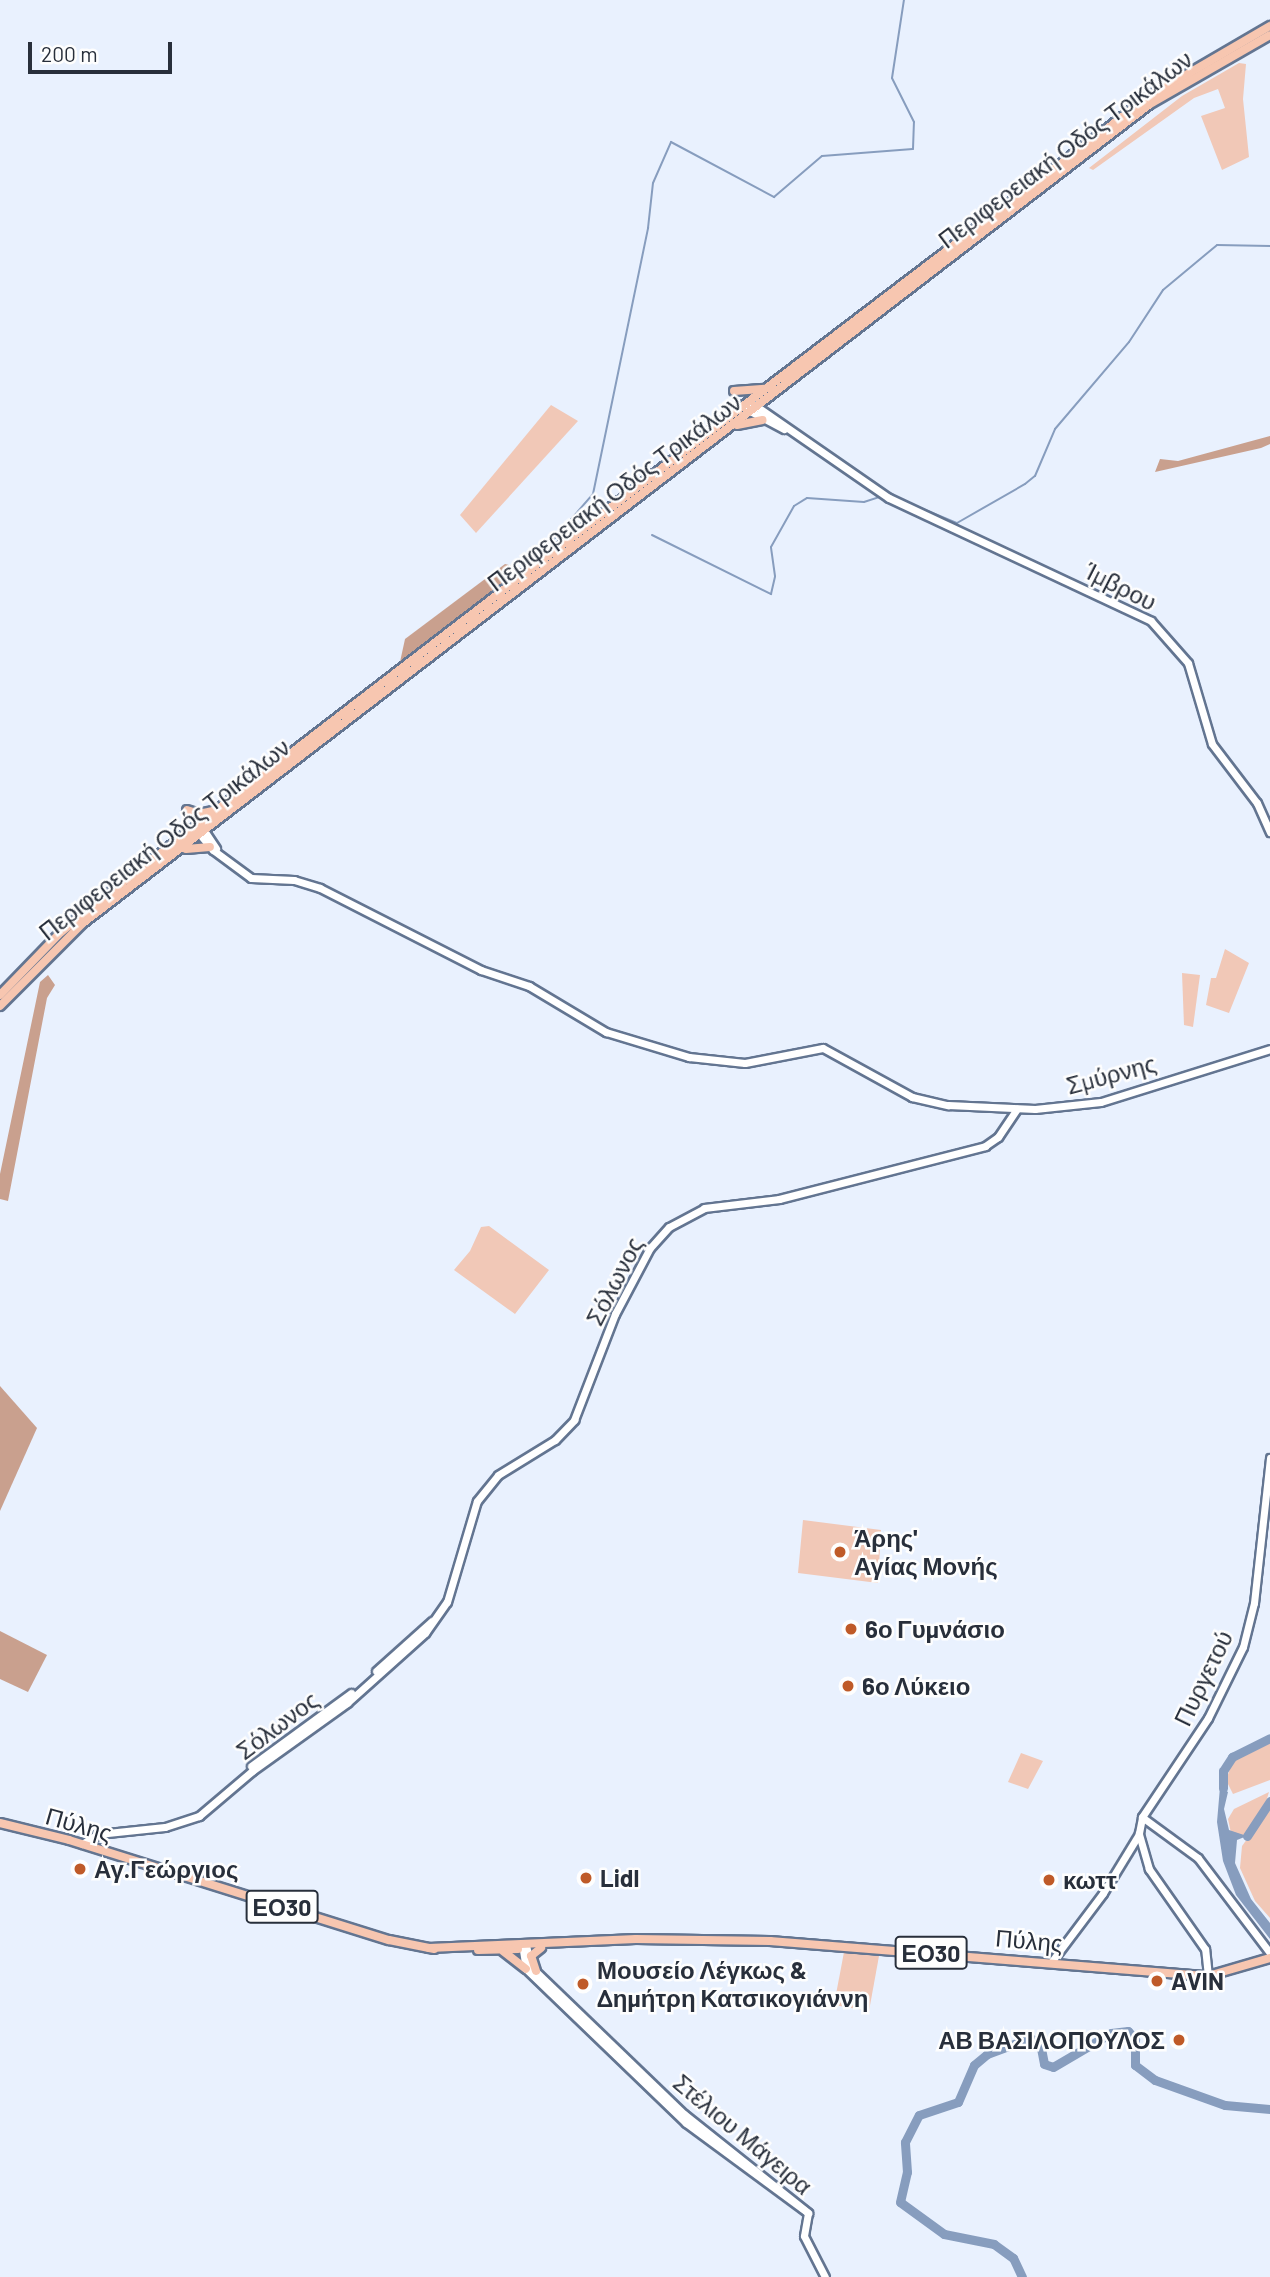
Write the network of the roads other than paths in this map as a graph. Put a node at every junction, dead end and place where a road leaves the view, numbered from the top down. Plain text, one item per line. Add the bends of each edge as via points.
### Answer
1 (1269, 30) edge
2 (768, 388) junction
3 (734, 391) dead end
4 (746, 404) junction
5 (754, 409) junction
6 (763, 420) junction
7 (731, 427) junction
8 (785, 429) junction
9 (224, 805) junction
10 (187, 810) dead end
11 (199, 830) junction
12 (1270, 832) edge
13 (214, 849) junction
14 (176, 853) junction
15 (0, 995) edge
16 (0, 1006) edge
17 (1270, 1049) edge
18 (1017, 1109) junction
19 (1270, 1458) edge
20 (1142, 1817) junction
21 (0, 1823) edge
22 (1139, 1833) junction
23 (82, 1844) junction
24 (655, 1941) junction
25 (524, 1946) junction
26 (429, 1948) junction
27 (541, 1948) junction
28 (500, 1950) junction
29 (1270, 1956) edge
30 (1052, 1961) junction
31 (526, 1969) junction
32 (536, 1971) junction
33 (1208, 1976) junction
34 (807, 2213) junction
35 (825, 2277) edge

1 - 2 main road, Περιφερειακή Οδός Τρικάλων via 1150,96
1 - 5 main road, Περιφερειακή Οδός Τρικάλων via 1150,104
2 - 3 main road
2 - 4 main road, Περιφερειακή Οδός Τρικάλων
4 - 5 street
4 - 9 main road, Περιφερειακή Οδός Τρικάλων
5 - 6 street
5 - 7 main road, Περιφερειακή Οδός Τρικάλων
5 - 8 street
6 - 7 main road
6 - 8 street
7 - 11 main road, Περιφερειακή Οδός Τρικάλων
8 - 12 street, Ίμβρου via 889,498 1151,621 1188,663 1209,737 1257,803
9 - 10 main road via 203,814
9 - 11 main road, Περιφερειακή Οδός Τρικάλων
11 - 13 street, Σμύρνης
11 - 14 main road, Περιφερειακή Οδός Τρικάλων
11 - 15 main road, Περιφερειακή Οδός Τρικάλων via 61,932
13 - 14 main road via 195,846
13 - 18 street, Σμύρνης via 257,880 298,881 345,899 481,970 529,986 619,1036 682,1056 735,1063 827,1049 898,1092 957,1105
14 - 16 main road, Περιφερειακή Οδός Τρικάλων via 65,937
17 - 18 street, Σμύρνης via 1093,1104
18 - 23 street, Σόλωνος via 998,1137 979,1147 787,1197 704,1208 664,1231 615,1314 574,1420 549,1444 498,1475 477,1501 447,1602 435,1618 350,1694 262,1756 189,1821 98,1834
19 - 20 street, Πυργετού via 1247,1637 1191,1747
20 - 22 street
20 - 29 street via 1202,1862
21 - 23 main road, Πύλης / ΕΟ30
22 - 30 street
22 - 33 street via 1149,1869 1203,1946
23 - 26 main road, Πύλης / ΕΟ30 via 364,1933
24 - 25 main road, Πύλης / ΕΟ30
24 - 27 main road, Πύλης / ΕΟ30
24 - 30 main road, Πύλης / ΕΟ30 via 788,1942
25 - 26 main road, Πύλης / ΕΟ30
25 - 27 main road, Πύλης / ΕΟ30
25 - 28 main road, Πύλης / ΕΟ30
25 - 31 street
25 - 32 street
26 - 28 main road, Πύλης / ΕΟ30
27 - 32 main road via 531,1954
28 - 31 main road
29 - 33 main road, Πύλης / ΕΟ30
30 - 33 main road, Πύλης / ΕΟ30
31 - 34 street, Στέλιου Μάγειρα via 686,2123
32 - 34 street, Στέλιου Μάγειρα via 684,2114
34 - 35 street via 804,2236

